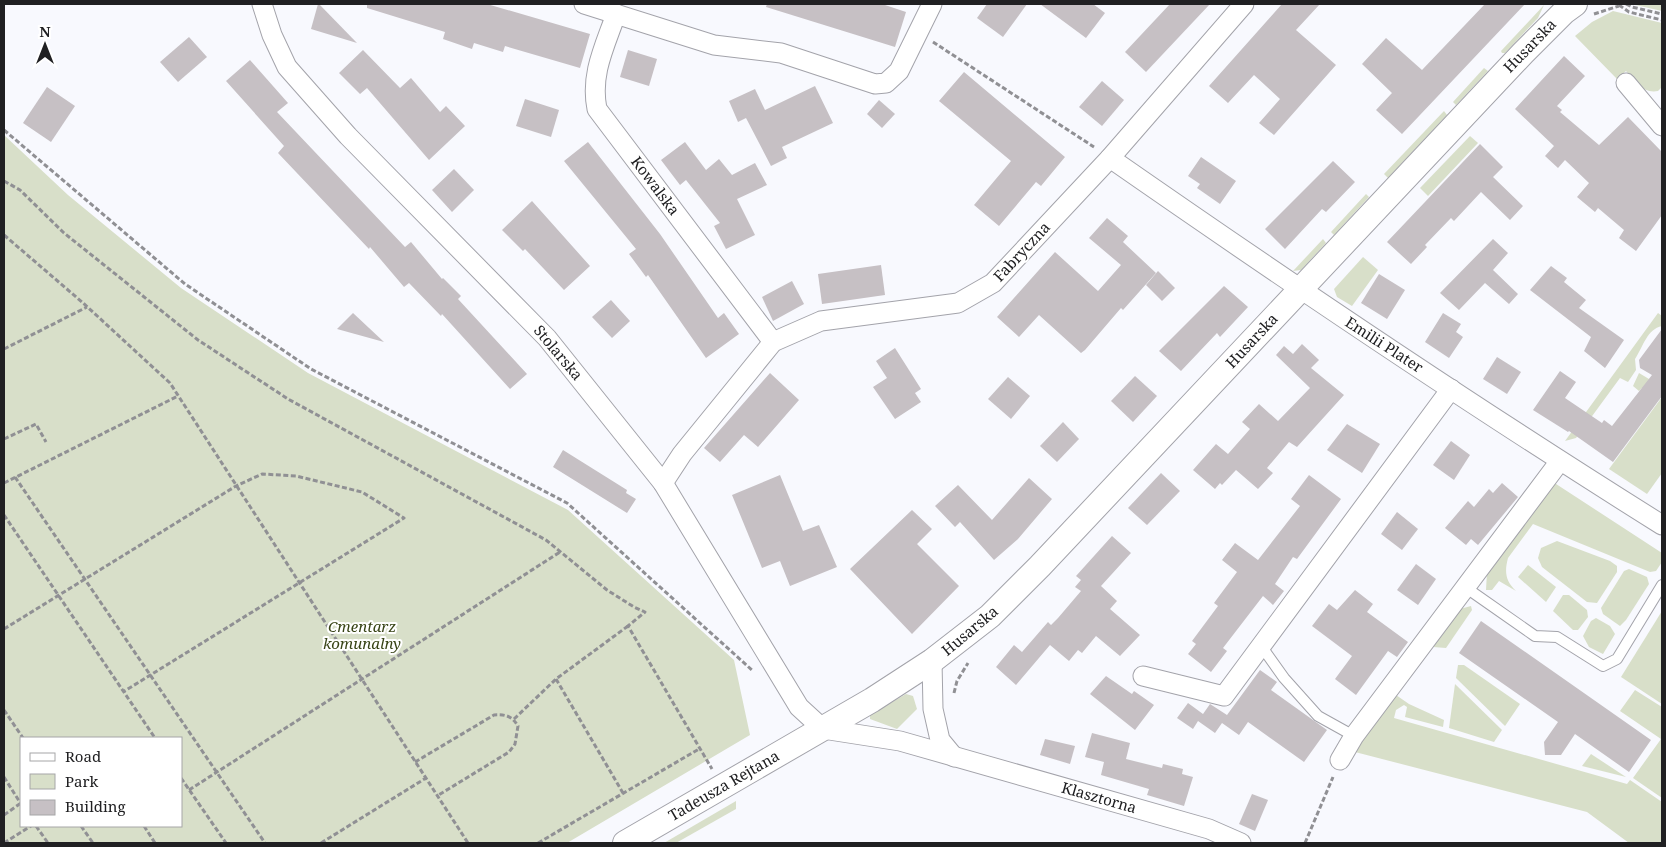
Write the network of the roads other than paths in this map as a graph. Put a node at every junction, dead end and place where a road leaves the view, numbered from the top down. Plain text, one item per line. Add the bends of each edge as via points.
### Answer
1 (262, 4) edge
2 (584, 4) edge
3 (932, 4) edge
4 (1244, 4) edge
5 (1568, 6) edge
6 (616, 14) junction
7 (1626, 82) dead end
8 (1662, 126) edge
9 (1110, 158) junction
10 (1300, 289) junction
11 (773, 342) junction
12 (1452, 389) junction
13 (1560, 461) junction
14 (663, 483) junction
15 (1662, 525) edge
16 (1662, 585) edge
17 (1465, 587) junction
18 (1262, 647) junction
19 (932, 661) junction
20 (1143, 676) dead end
21 (823, 729) junction
22 (1354, 736) junction
23 (954, 757) junction
24 (1340, 760) road end
25 (625, 843) edge
26 (1241, 843) edge

1 - 14 street, Stolarska via 287,67 348,136 547,338
2 - 6 street
3 - 6 street via 899,71 886,82 875,84 781,53 714,45
4 - 9 street, Fabryczna
5 - 10 street, Husarska
6 - 11 street, Kowalska via 598,66 594,90 597,109
7 - 8 street
9 - 10 street, Emilii Plater
9 - 11 street, Fabryczna via 993,283 958,303 821,321
10 - 12 street, Emilii Plater
10 - 19 street, Husarska via 1040,566 990,616
11 - 14 street, Fabryczna via 682,454
12 - 13 street, Emilii Plater
12 - 18 street
13 - 15 street, Emilii Plater
13 - 17 street
14 - 21 street, Stolarska via 800,707
16 - 17 lane via 1617,659 1603,666 1557,637 1536,636
17 - 22 street
18 - 20 street via 1224,696
18 - 22 lane via 1318,716
19 - 21 street, Husarska
19 - 23 street, Husarska via 933,709 940,740
21 - 23 street via 900,740
21 - 25 street, Tadeusza Rejtana
22 - 24 street
23 - 26 street, Klasztorna via 1209,829

